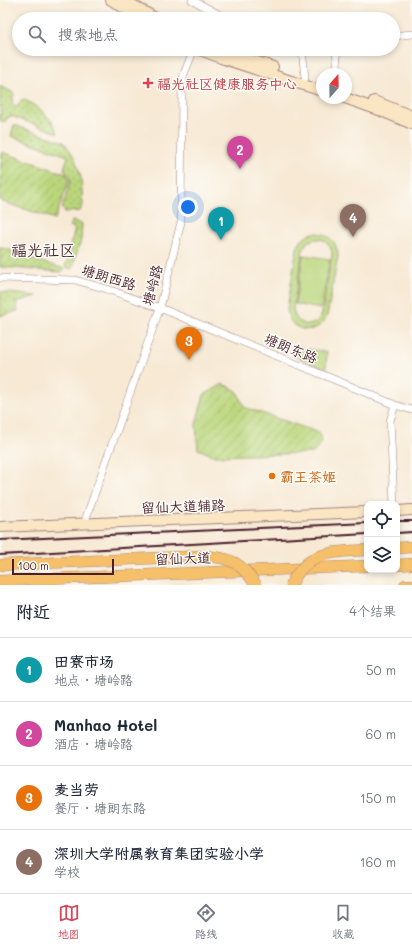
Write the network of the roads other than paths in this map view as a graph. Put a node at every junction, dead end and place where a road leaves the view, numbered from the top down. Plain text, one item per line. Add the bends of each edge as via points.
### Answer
1 (111, 0) edge
2 (124, 0) edge
3 (192, 0) edge
4 (131, 12) edge
5 (145, 12) edge
6 (215, 12) edge
7 (412, 34) edge
8 (400, 35) edge
9 (191, 56) edge
10 (216, 56) edge
11 (239, 56) edge
12 (303, 56) edge
13 (337, 56) edge
14 (338, 68) edge
15 (305, 78) junction
16 (316, 82) edge
17 (316, 88) edge
18 (352, 93) edge
19 (352, 101) edge
20 (412, 109) edge
21 (400, 111) junction
22 (412, 116) edge
23 (412, 124) edge
24 (0, 278) edge
25 (160, 308) junction
26 (396, 406) junction
27 (412, 410) edge
28 (394, 501) edge
29 (400, 505) edge
30 (412, 505) edge
31 (364, 506) edge
32 (412, 510) edge
33 (400, 511) edge
34 (364, 512) edge
35 (86, 518) junction
36 (0, 521) edge
37 (0, 527) edge
38 (400, 548) edge
39 (412, 548) edge
40 (364, 550) edge
41 (412, 564) edge
42 (0, 565) edge
43 (400, 565) edge
44 (364, 566) edge
45 (0, 580) edge
46 (256, 585) edge
47 (291, 585) edge
48 (405, 585) edge
49 (412, 585) edge

1 - 4 main road
2 - 5 main road
3 - 6 street
7 - 8 street
9 - 25 street, 塘岭路 via 182,83 182,222
10 - 17 main road
11 - 15 main road
12 - 15 street
13 - 14 street
15 - 16 main road
18 - 21 main road
19 - 23 main road
20 - 21 main road
21 - 22 main road
24 - 25 street, 塘朗西路 via 75,280 107,288
25 - 26 street, 塘朗东路
25 - 35 street, 塘岭路
26 - 27 street, 塘朗东路
26 - 28 street via 390,421
29 - 30 main road
31 - 35 main road, 留仙大道辅路
32 - 33 main road
34 - 37 main road, 留仙大道辅路
35 - 36 main road, 留仙大道辅路
38 - 39 main road
40 - 47 main road, bridge via 337,552 316,558 300,570
41 - 43 main road
42 - 46 main road, bridge via 214,556 242,567 250,574
44 - 45 main road, 留仙大道
48 - 49 main road

